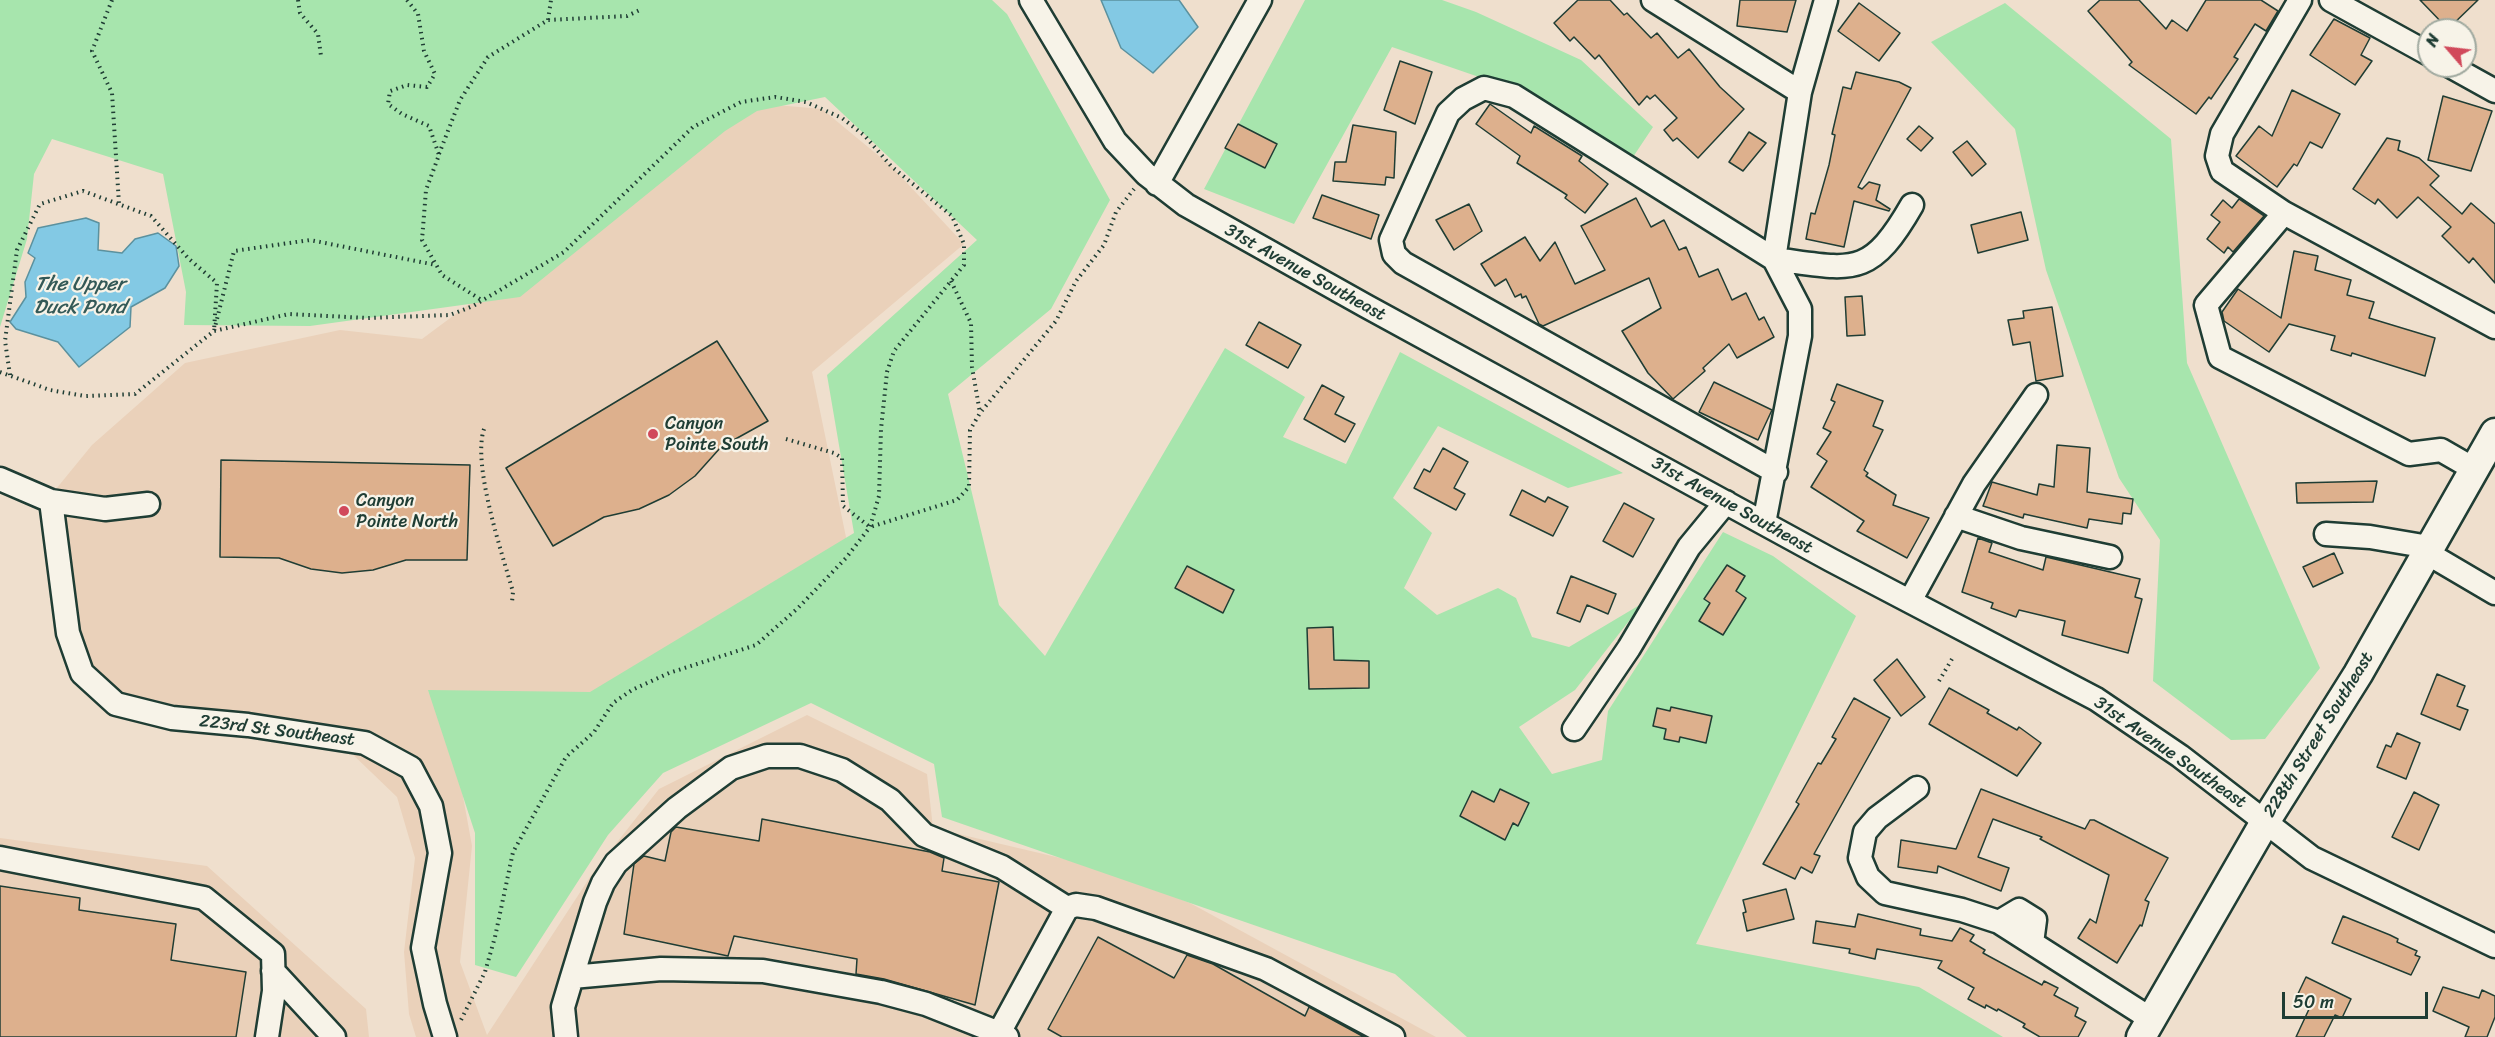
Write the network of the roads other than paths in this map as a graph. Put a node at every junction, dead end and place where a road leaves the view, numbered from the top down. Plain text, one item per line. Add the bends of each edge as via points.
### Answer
1 (1031, 0) edge
2 (1260, 0) edge
3 (1653, 0) edge
4 (1826, 0) edge
5 (2300, 0) edge
6 (2331, 0) edge
7 (2417, 47) edge
8 (2472, 78) edge
9 (2495, 91) edge
10 (1800, 92) junction
11 (1152, 179) junction
12 (1912, 206) dead end
13 (2284, 213) junction
14 (1774, 259) junction
15 (2495, 327) edge
16 (2036, 395) dead end
17 (2495, 433) edge
18 (2474, 469) junction
19 (1776, 472) junction
20 (0, 479) edge
21 (51, 501) junction
22 (1726, 502) junction
23 (148, 504) dead end
24 (1956, 516) junction
25 (1764, 523) junction
26 (2326, 534) dead end
27 (2428, 550) junction
28 (2110, 557) dead end
29 (2491, 587) edge
30 (1910, 602) junction
31 (1574, 729) dead end
32 (1917, 788) dead end
33 (2265, 822) junction
34 (0, 858) edge
35 (1067, 908) junction
36 (2495, 946) edge
37 (273, 971) junction
38 (572, 977) junction
39 (2146, 1028) edge
40 (452, 1030) edge
41 (1000, 1036) edge
42 (267, 1037) edge
43 (334, 1037) edge
44 (566, 1037) edge
45 (1393, 1037) edge

1 - 11 street, 31st Avenue Southeast via 1115,141
2 - 11 street
3 - 10 street
4 - 10 street
5 - 13 street via 2222,134 2217,156 2222,171
6 - 7 street
8 - 9 street
10 - 14 street
11 - 22 street, 31st Avenue Southeast via 1218,225
12 - 14 street via 1896,234 1877,255 1855,266
13 - 15 street
13 - 18 street via 2206,305 2220,357 2409,454 2441,450
14 - 19 street via 1800,309 1800,336
14 - 19 street via 1515,96 1484,88 1448,113 1391,240 1394,254 1403,263
16 - 24 street
17 - 18 main road, 228th Street Southeast
18 - 27 main road, 228th Street Southeast
19 - 25 street
20 - 21 street
21 - 23 street via 105,509
21 - 40 street, 223rd St Southeast via 68,633 82,673 116,704 172,718 365,742 411,768 431,806 440,853 423,948 435,1004
22 - 25 street, 31st Avenue Southeast
22 - 31 street via 1689,547 1629,648
24 - 28 street via 2021,538
24 - 30 street
25 - 30 street, 31st Avenue Southeast
26 - 27 street via 2370,537
27 - 29 street
27 - 33 main road, 228th Street Southeast via 2358,674
30 - 33 street, 31st Avenue Southeast via 2096,699 2180,756
32 - 39 street via 1865,832 1860,858 1868,877 1885,893 1999,922
33 - 36 street, 31st Avenue Southeast via 2312,858
33 - 39 main road, 228th Street Southeast
34 - 37 street via 204,898 273,954
35 - 38 street via 1002,867 924,834 891,800 842,770 800,756 767,756 731,768 677,808 616,863 595,902
35 - 41 street
35 - 45 street via 1096,908 1266,969
37 - 42 street
37 - 43 street
38 - 41 street via 661,969 763,971 926,1004
38 - 44 street via 563,1007

